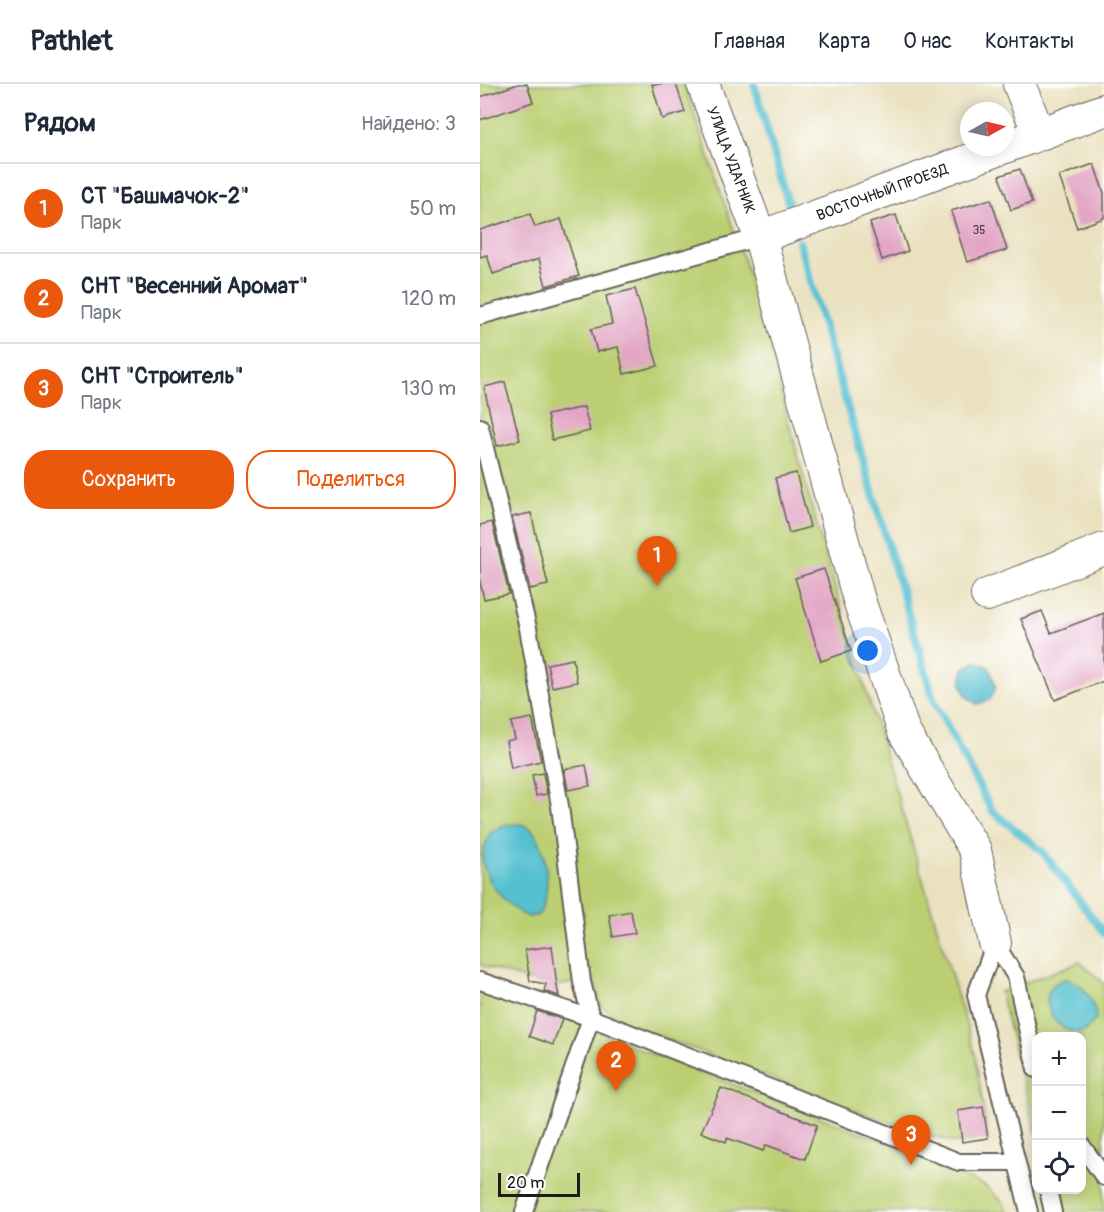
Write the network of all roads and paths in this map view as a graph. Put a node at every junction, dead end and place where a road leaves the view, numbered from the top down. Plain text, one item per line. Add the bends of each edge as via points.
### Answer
1 (703, 84) edge
2 (1019, 84) edge
3 (1104, 110) edge
4 (1039, 134) junction
5 (1014, 144) edge
6 (980, 156) edge
7 (760, 237) junction
8 (480, 316) edge
9 (480, 427) edge
10 (1104, 549) edge
11 (987, 594) dead end
12 (994, 943) junction
13 (480, 981) edge
14 (591, 1018) junction
15 (1032, 1051) edge
16 (1086, 1152) edge
17 (1015, 1162) junction
18 (1104, 1177) edge
19 (1049, 1194) edge
20 (524, 1212) edge
21 (1029, 1212) edge
22 (1053, 1212) edge

1 - 7 street, УЛИЦА УДАРНИК
2 - 4 street
3 - 4 street, ВОСТОЧНЫЙ ПРОЕЗД
4 - 5 street, ВОСТОЧНЫЙ ПРОЕЗД
6 - 7 street, ВОСТОЧНЫЙ ПРОЕЗД
7 - 8 lane
7 - 12 street, УЛИЦА УДАРНИК via 859,600 904,732 975,850
9 - 14 lane via 528,628 560,806 582,982
10 - 11 street
12 - 15 lane via 1016,977
12 - 17 lane via 976,995
13 - 14 lane
14 - 17 lane via 959,1162
14 - 20 lane
16 - 18 lane
17 - 21 lane
19 - 22 lane

